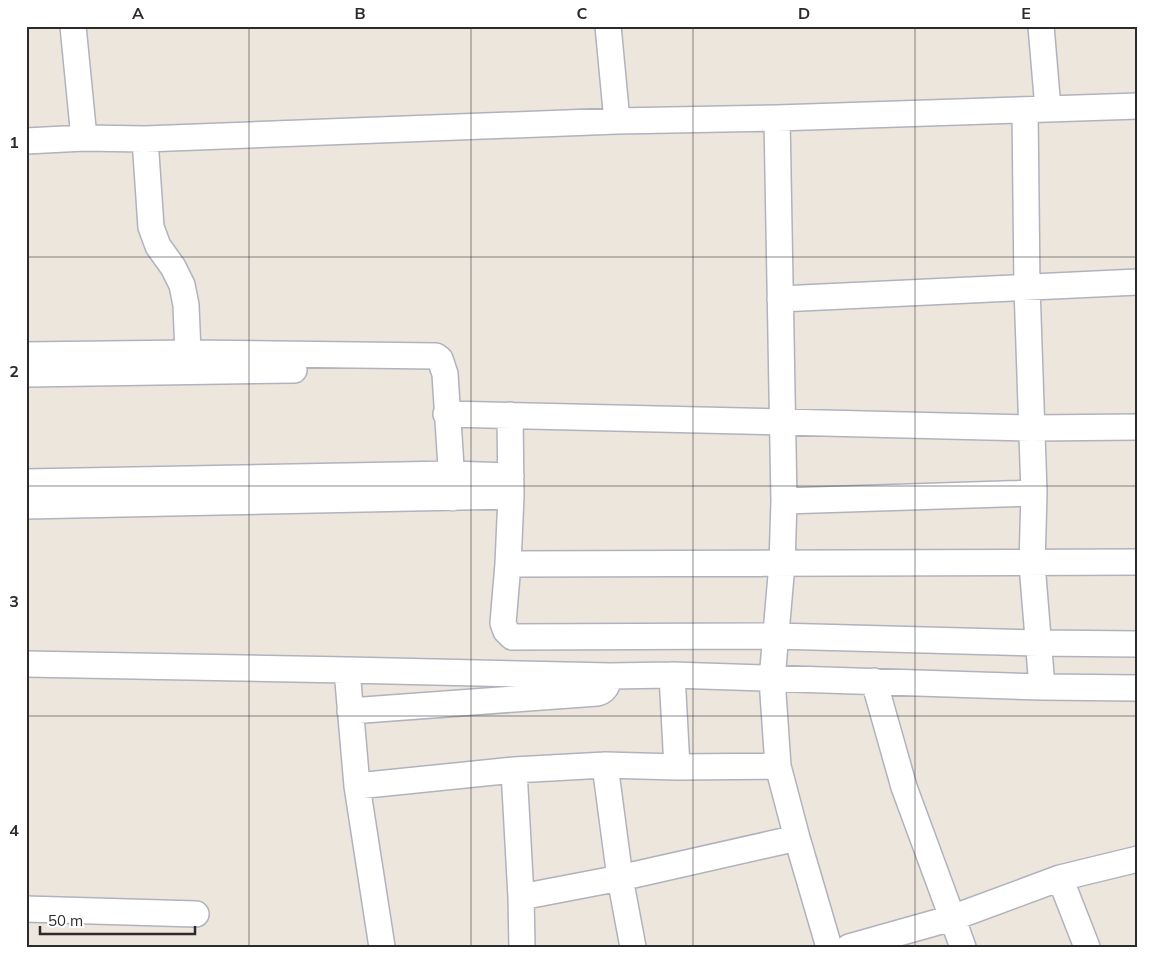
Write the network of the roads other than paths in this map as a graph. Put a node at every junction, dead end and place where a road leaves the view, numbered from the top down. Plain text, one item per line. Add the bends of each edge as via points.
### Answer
1 (73, 26) edge
2 (608, 26) edge
3 (1041, 26) edge
4 (1138, 106) edge
5 (1036, 110) junction
6 (777, 118) junction
7 (617, 121) junction
8 (84, 138) junction
9 (145, 139) junction
10 (26, 141) edge
11 (1138, 282) edge
12 (1027, 287) junction
13 (780, 299) junction
14 (188, 352) junction
15 (26, 355) edge
16 (26, 374) edge
17 (445, 374) junction
18 (446, 414) junction
19 (510, 415) junction
20 (781, 421) junction
21 (1138, 427) edge
22 (1031, 428) junction
23 (451, 474) junction
24 (26, 482) edge
25 (511, 486) junction
26 (1034, 493) junction
27 (453, 498) junction
28 (784, 501) junction
29 (26, 506) edge
30 (1138, 562) edge
31 (508, 564) junction
32 (782, 564) junction
33 (1032, 564) junction
34 (776, 636) junction
35 (1038, 644) junction
36 (1138, 644) edge
37 (26, 664) edge
38 (346, 670) junction
39 (672, 675) junction
40 (610, 676) junction
41 (772, 679) junction
42 (874, 681) junction
43 (1042, 687) junction
44 (1138, 688) edge
45 (350, 711) junction
46 (605, 765) junction
47 (778, 766) junction
48 (677, 768) junction
49 (514, 770) junction
50 (357, 786) junction
51 (797, 838) junction
52 (1138, 859) edge
53 (620, 878) junction
54 (1060, 878) junction
55 (522, 897) junction
56 (26, 909) edge
57 (196, 914) dead end
58 (952, 918) junction
59 (382, 947) edge
60 (522, 947) edge
61 (632, 947) edge
62 (829, 947) edge
63 (849, 947) edge
64 (963, 947) edge
65 (1087, 947) edge

1 - 8 street
2 - 7 street
3 - 5 street
4 - 5 street
5 - 6 street
5 - 12 street
6 - 7 street
6 - 13 street
7 - 9 street
8 - 9 street
8 - 10 street
9 - 14 street via 151,227 158,246 182,285
11 - 12 street
12 - 13 street
12 - 22 street
13 - 20 street
14 - 15 street
14 - 17 street via 431,355 440,359
16 - 17 street via 428,366
17 - 18 street
18 - 19 street
18 - 23 street
19 - 20 street
19 - 25 street
20 - 22 street
20 - 28 street
21 - 22 street
22 - 26 street
23 - 24 street
23 - 25 street
23 - 27 street
25 - 27 street
25 - 31 street
26 - 28 street
26 - 33 street
27 - 29 street
28 - 32 street
30 - 33 street
31 - 32 street
31 - 34 street via 503,623 512,637
32 - 33 street
32 - 34 street
33 - 35 street
34 - 35 street
34 - 41 street
35 - 36 street
35 - 43 street
37 - 38 street
38 - 40 street
38 - 45 street
39 - 40 street
39 - 41 street
39 - 48 street
40 - 45 street via 607,686 597,693
41 - 42 street
41 - 47 street
42 - 43 street
42 - 58 street via 904,788
43 - 44 street
45 - 50 street
46 - 48 street
46 - 49 street
46 - 53 street
47 - 48 street
47 - 51 street
49 - 50 street
49 - 55 street
50 - 59 street
51 - 53 street
51 - 62 street
52 - 54 street
53 - 55 street
53 - 61 street
54 - 58 street
54 - 65 street
55 - 60 street
56 - 57 street
58 - 63 street
58 - 64 street

